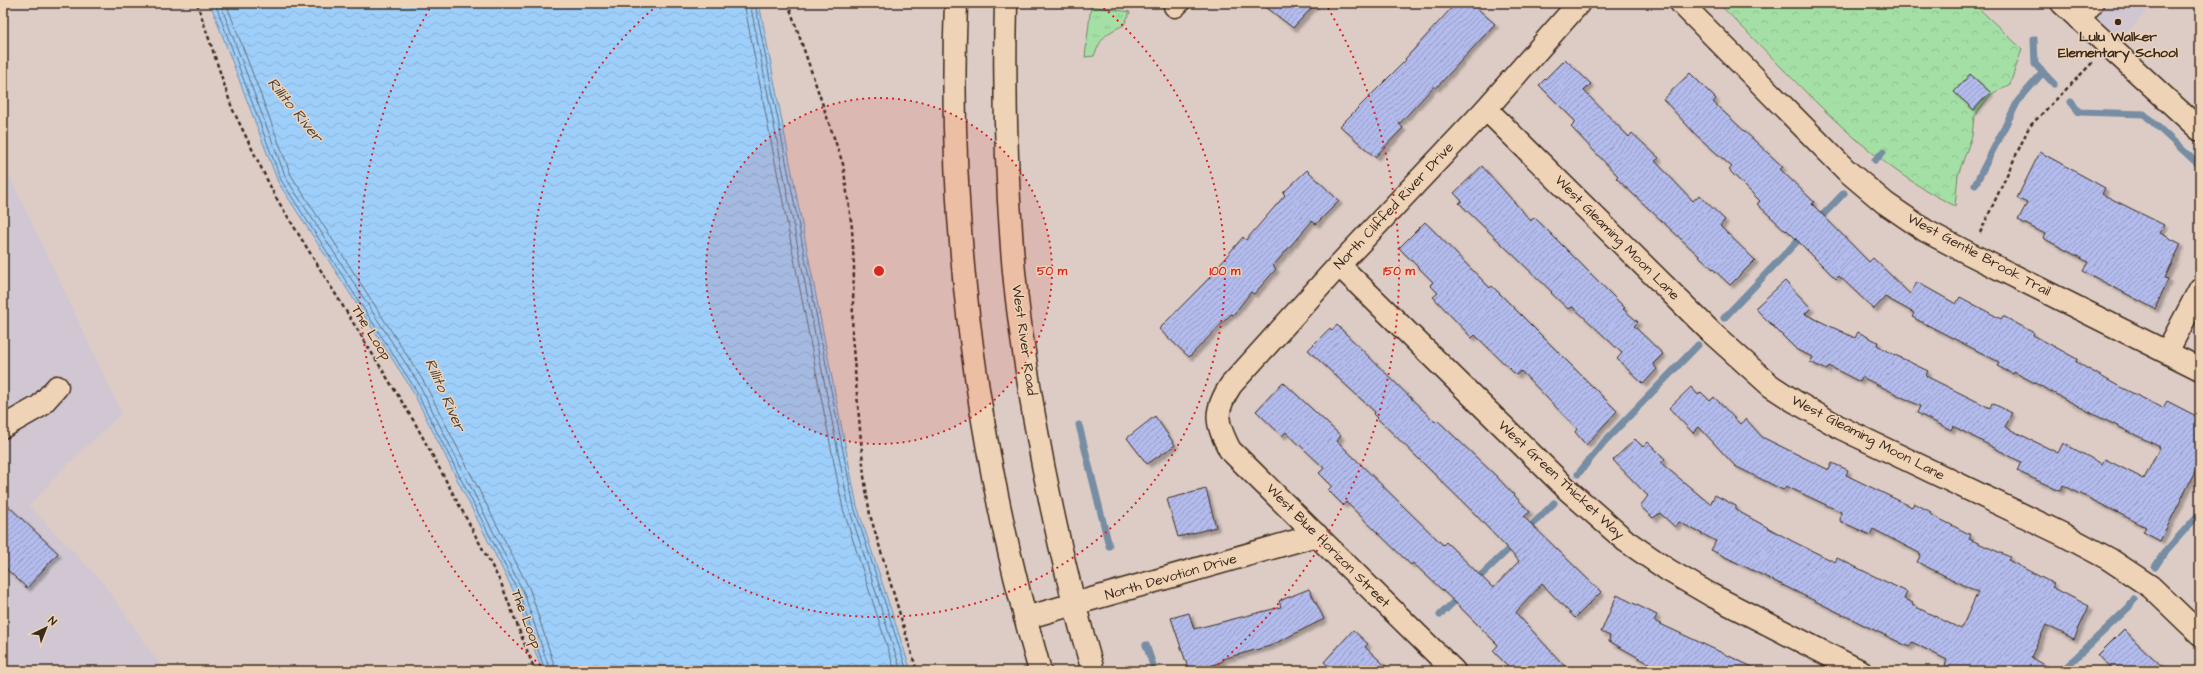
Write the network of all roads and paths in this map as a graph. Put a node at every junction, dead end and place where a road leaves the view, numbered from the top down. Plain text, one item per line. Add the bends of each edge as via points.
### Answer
1 (197, 3) edge
2 (788, 3) edge
3 (956, 3) edge
4 (1006, 3) edge
5 (1579, 3) edge
6 (1681, 3) edge
7 (2062, 3) edge
8 (2086, 11) edge
9 (2097, 58) dead end
10 (1486, 109) junction
11 (2200, 130) edge
12 (1970, 254) junction
13 (1339, 265) junction
14 (2200, 289) edge
15 (2166, 352) junction
16 (2200, 369) edge
17 (57, 387) dead end
18 (1210, 413) joint
19 (3, 427) edge
20 (1317, 535) junction
21 (1074, 604) junction
22 (1025, 618) junction
23 (2200, 634) edge
24 (535, 671) edge
25 (917, 671) edge
26 (1040, 671) edge
27 (1093, 671) edge
28 (1454, 671) edge
29 (1860, 671) edge

1 - 24 path, The Loop via 232,108 275,196 415,423 501,583
2 - 25 path via 843,164 852,228 852,336 864,476 870,515
3 - 22 street via 954,99 966,295 984,423 1008,548
4 - 21 street, West River Road via 1006,139 1017,298 1046,486
5 - 10 street, North Cliffed River Drive
6 - 12 street, West Gentle Brook Trail via 1846,170 1885,203 1926,231
7 - 8 street
8 - 11 street
9 - 12 path via 2029,127
10 - 13 street, North Cliffed River Drive
10 - 23 street, West Gleaming Moon Lane via 1712,333 1771,386 1841,428 2103,556 2151,587
12 - 15 street, West Gentle Brook Trail
13 - 18 street, North Cliffed River Drive via 1231,385
13 - 29 street, West Green Thicket Way via 1568,490 1626,541 1706,592
14 - 15 street
15 - 16 street, West Gentle Brook Trail
17 - 19 street via 40,406
18 - 20 street, West Blue Horizon Street via 1230,450
20 - 21 street, North Devotion Drive
20 - 28 street, West Blue Horizon Street
21 - 22 street, North Devotion Drive
21 - 27 street, West River Road
22 - 26 street

